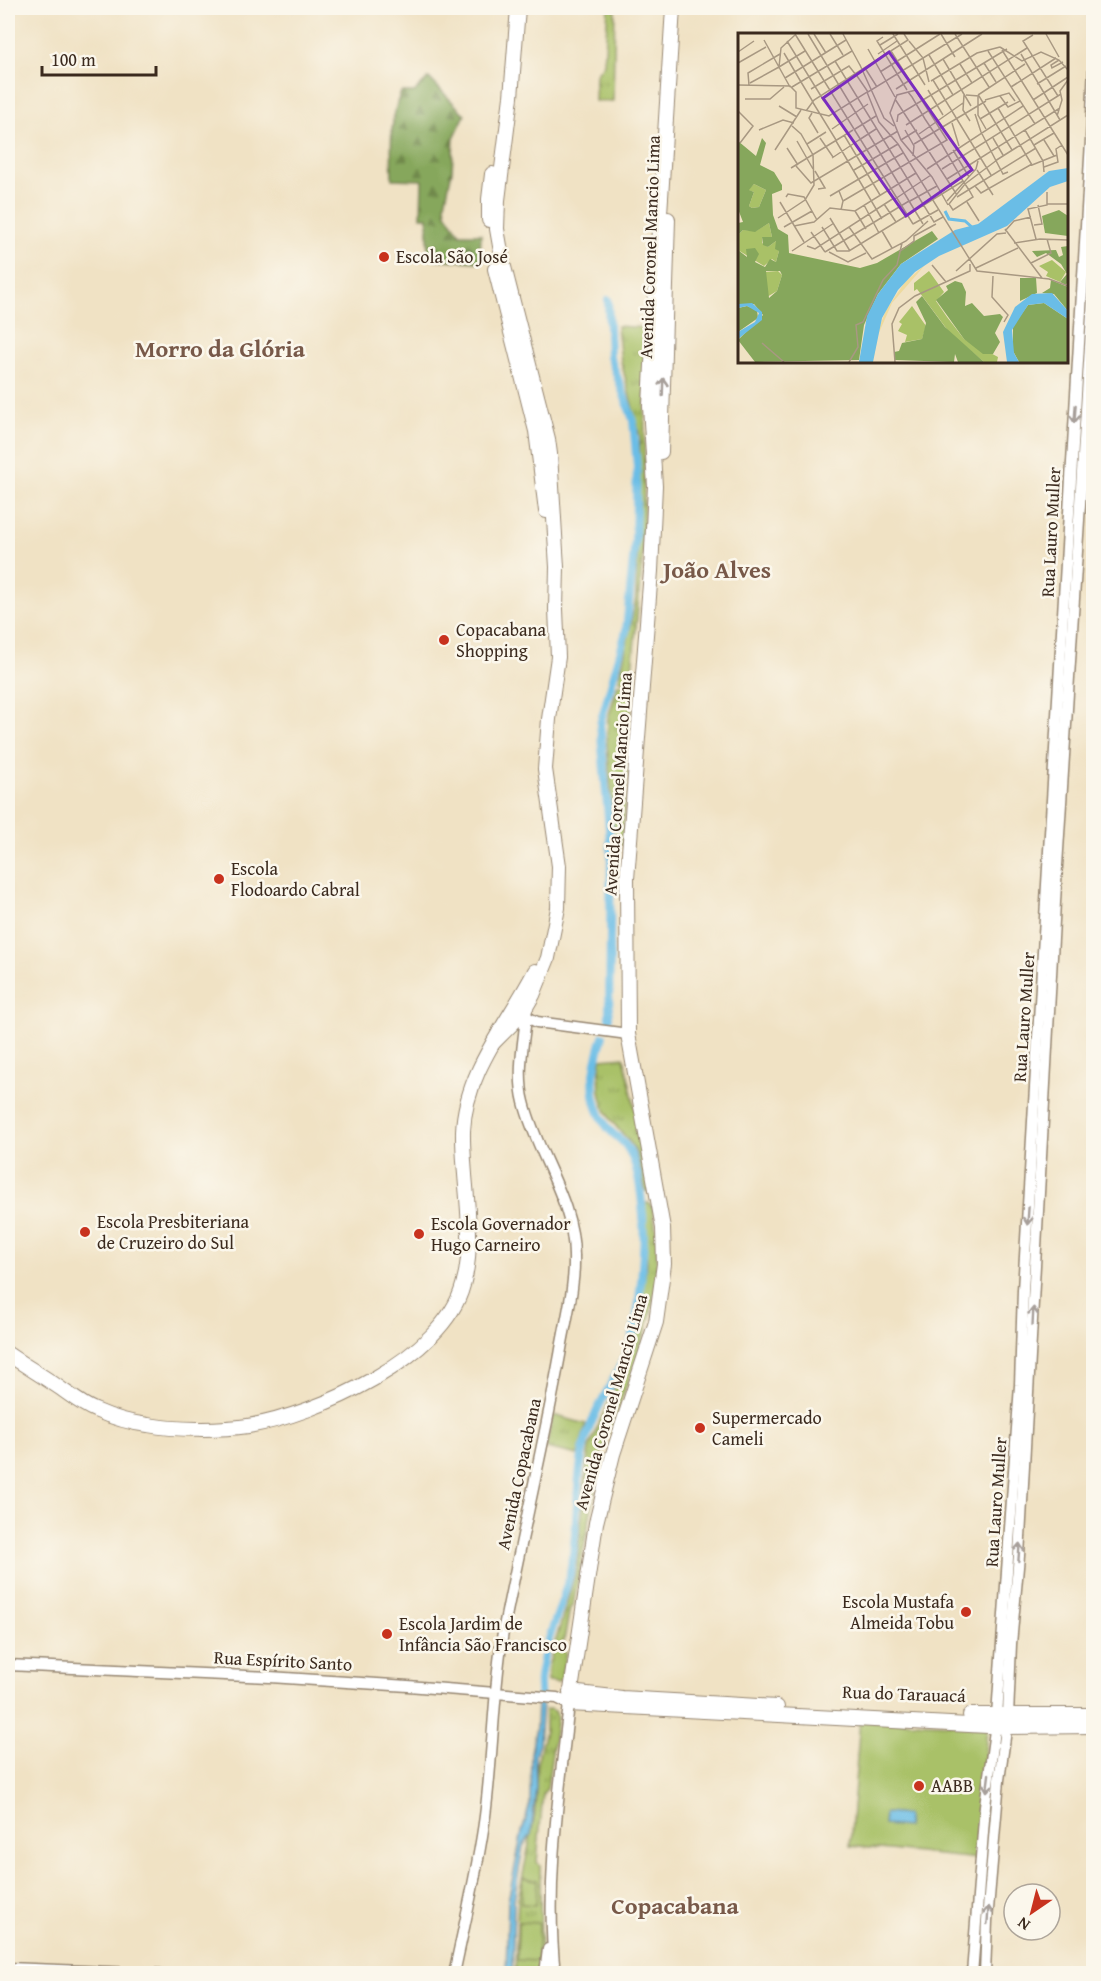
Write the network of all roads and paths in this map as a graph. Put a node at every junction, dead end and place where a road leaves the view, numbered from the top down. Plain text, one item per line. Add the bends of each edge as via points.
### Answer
1 (509, 8) edge
2 (518, 8) edge
3 (673, 8) edge
4 (680, 8) edge
5 (1094, 62) edge
6 (1094, 284) edge
7 (528, 380) junction
8 (655, 486) junction
9 (1074, 515) junction
10 (522, 1011) junction
11 (628, 1034) junction
12 (8, 1346) edge
13 (8, 1354) edge
14 (34, 1370) junction
15 (8, 1665) edge
16 (497, 1695) junction
17 (565, 1698) junction
18 (714, 1707) joint
19 (1094, 1715) edge
20 (1002, 1721) junction
21 (1053, 1721) junction
22 (1094, 1726) edge
23 (550, 1934) junction
24 (457, 1959) junction
25 (8, 1968) edge
26 (154, 1973) edge
27 (160, 1974) edge
28 (446, 1974) edge
29 (453, 1974) edge
30 (459, 1974) edge
31 (545, 1974) edge
32 (555, 1974) edge
33 (972, 1974) edge
34 (985, 1974) edge

1 - 7 main road via 489,230 494,264
2 - 7 main road via 497,229
3 - 8 main road, Avenida Coronel Mancio Lima via 650,406
8 -> 4 main road, Avenida Coronel Mancio Lima via 660,470
5 -> 9 street, Rua Lauro Muller
6 - 9 street, Rua Lauro Muller
7 - 10 main road via 550,454 557,567 558,657 545,769 556,836 559,893 545,967
8 - 11 main road, Avenida Coronel Mancio Lima via 628,853
9 - 20 street, Rua Lauro Muller via 1023,1491
10 - 11 street via 537,1022
10 - 14 main road via 494,1042 468,1099 463,1130 468,1239 464,1285 447,1319 402,1361 305,1411 247,1426 192,1428 148,1425 95,1410
10 - 16 street, Avenida Copacabana via 523,1098 533,1133 568,1211 574,1257 555,1385 503,1632
11 - 17 main road, Avenida Coronel Mancio Lima via 663,1228 662,1284 656,1322 611,1459 598,1513
12 - 14 main road
13 - 14 main road
15 - 16 street, Rua Espírito Santo via 270,1677
16 - 17 street, Rua Espírito Santo
16 - 24 street, Avenida Copacabana via 485,1814
17 - 18 main road, Rua Espírito Santo via 622,1698
17 - 23 street, Avenida Coronel Mancio Lima via 552,1849
18 - 20 main road, Rua do Tarauacá
19 - 21 main road, Rua do Tarauacá
20 - 21 main road, Rua do Tarauacá
20 -> 33 street, Rua Lauro Muller via 985,1806
34 -> 20 street, Rua Lauro Muller
21 - 22 main road, Rua do Tarauacá
23 - 31 street, Avenida Coronel Mancio Lima
23 - 32 street, Avenida Coronel Mancio Lima
24 - 28 street, Avenida Copacabana
24 - 29 street, Avenida Copacabana
24 - 30 street
25 - 26 street
26 - 27 street

